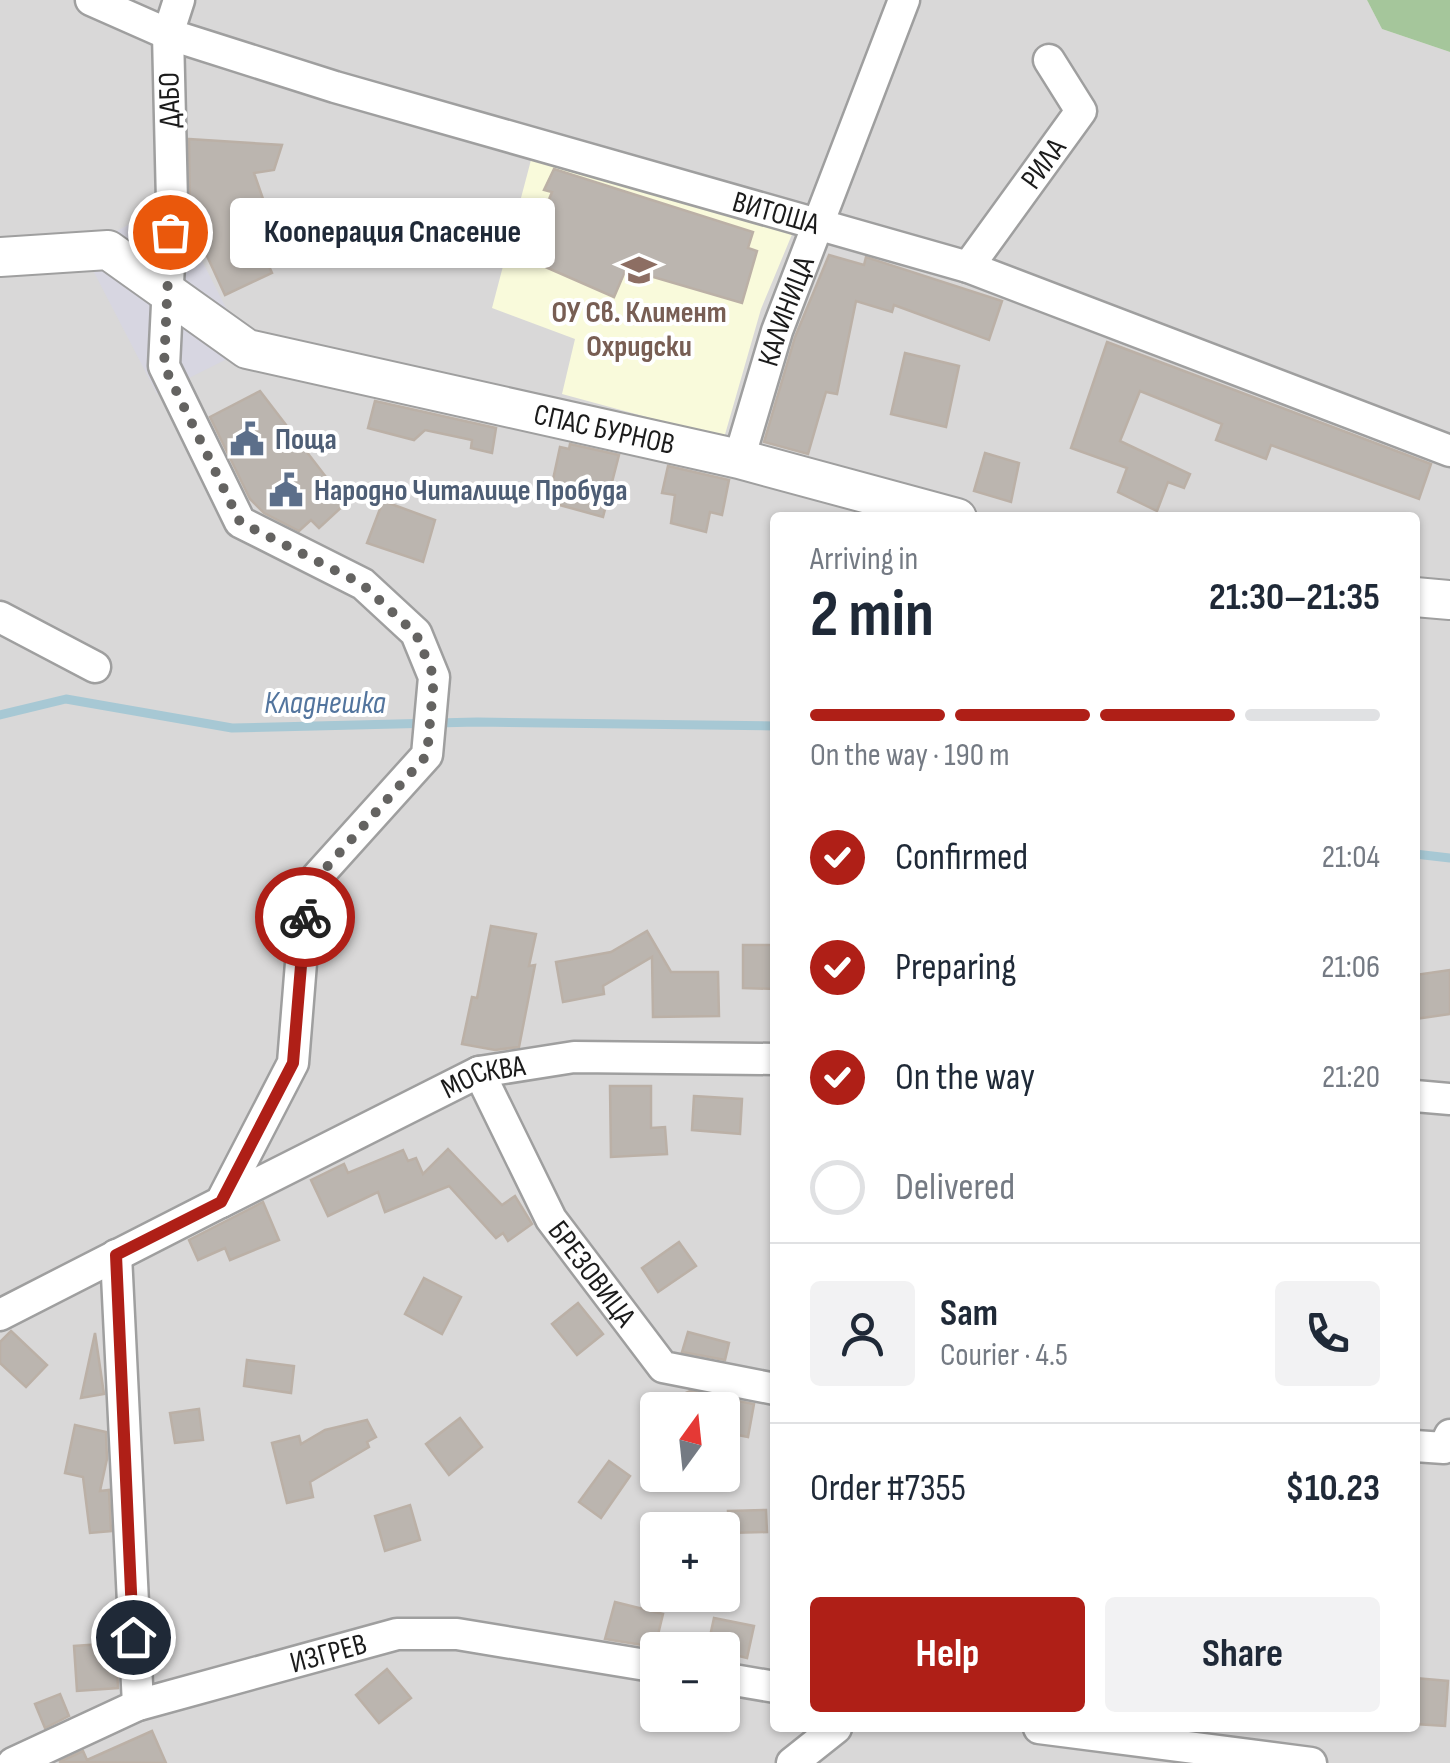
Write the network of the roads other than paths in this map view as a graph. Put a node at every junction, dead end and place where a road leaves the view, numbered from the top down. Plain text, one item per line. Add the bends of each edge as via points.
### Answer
1 (92, 0) edge
2 (179, 0) edge
3 (904, 0) edge
4 (168, 34) junction
5 (1049, 60) dead end
6 (820, 224) junction
7 (0, 257) edge
8 (968, 267) junction
9 (167, 292) junction
10 (1450, 451) edge
11 (739, 459) junction
12 (935, 512) edge
13 (1420, 597) edge
14 (1450, 600) edge
15 (0, 618) edge
16 (95, 667) dead end
17 (770, 1059) edge
18 (479, 1072) junction
19 (1420, 1096) edge
20 (1450, 1098) edge
21 (221, 1202) junction
22 (116, 1255) junction
23 (0, 1315) edge
24 (770, 1387) edge
25 (1450, 1434) edge
26 (1420, 1446) edge
27 (640, 1664) edge
28 (740, 1681) edge
29 (770, 1686) edge
30 (138, 1705) junction
31 (831, 1732) edge
32 (1070, 1732) edge
33 (13, 1763) edge
34 (792, 1763) edge
35 (1311, 1763) edge

1 - 4 street, ВИТОША
2 - 4 street, ДАБО
3 - 6 street, КАЛИНИЦА
4 - 6 street, ВИТОША via 335,88
4 - 9 street, ДАБО
5 - 8 street, РИЛА via 1081,112
6 - 8 street, ВИТОША
6 - 11 street, КАЛИНИЦА via 777,331
7 - 9 street via 108,250
8 - 10 street, ВИТОША
9 - 11 street, СПАС БУРНОВ via 248,349
9 - 21 street, ДАБО via 164,366 240,522 362,584 416,634 434,677 427,755 308,888 293,1063
11 - 12 street, СПАС БУРНОВ
13 - 14 street
15 - 16 street
17 - 18 street, МОСКВА via 574,1057
18 - 21 street, МОСКВА
18 - 24 street, БРЕЗОВИЦА via 551,1218 663,1367
19 - 20 street
21 - 22 street, МОСКВА
22 - 23 street, МОСКВА
22 - 30 street
25 - 26 street via 1444,1448
27 - 30 street, ИЗГРЕВ via 457,1634 398,1634
28 - 29 street
30 - 33 street, ИЗГРЕВ
31 - 34 street
32 - 35 street

